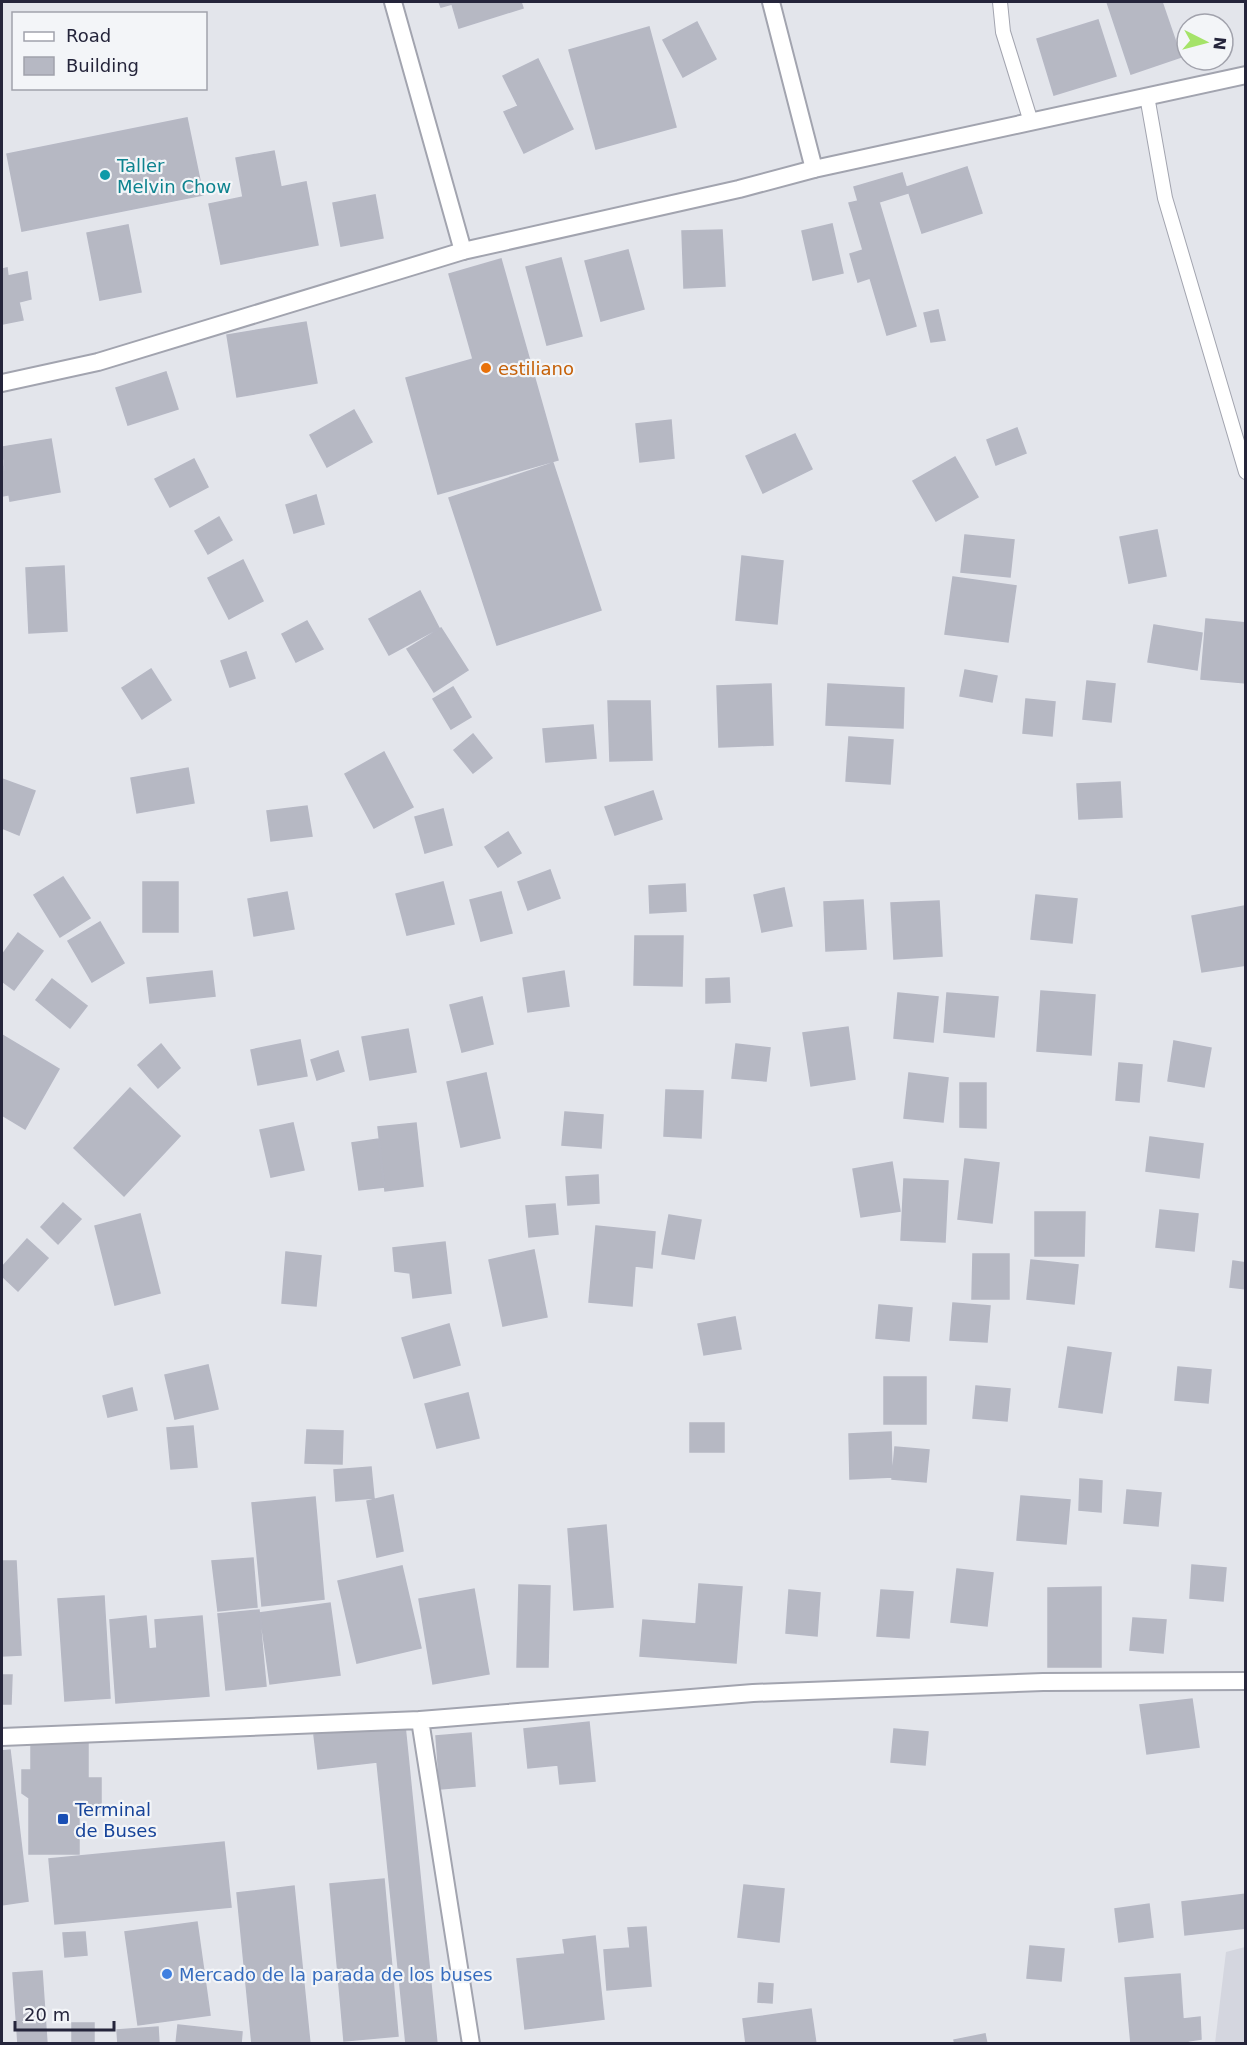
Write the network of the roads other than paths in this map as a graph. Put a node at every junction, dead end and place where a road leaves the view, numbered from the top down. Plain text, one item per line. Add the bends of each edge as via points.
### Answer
1 (393, 2) edge
2 (771, 2) edge
3 (1000, 2) edge
4 (1245, 75) edge
5 (1147, 96) junction
6 (1031, 122) junction
7 (814, 169) junction
8 (463, 251) junction
9 (2, 383) edge
10 (1245, 472) edge
11 (1245, 1681) edge
12 (420, 1719) junction
13 (2, 1737) edge
14 (471, 2043) edge

1 - 8 street
2 - 7 street
3 - 6 lane via 1003,32
4 - 5 street
5 - 6 street
5 - 10 lane via 1165,198
6 - 7 street
7 - 8 street
8 - 9 street via 98,362
11 - 12 street via 1043,1682 753,1693
12 - 13 street
12 - 14 street

